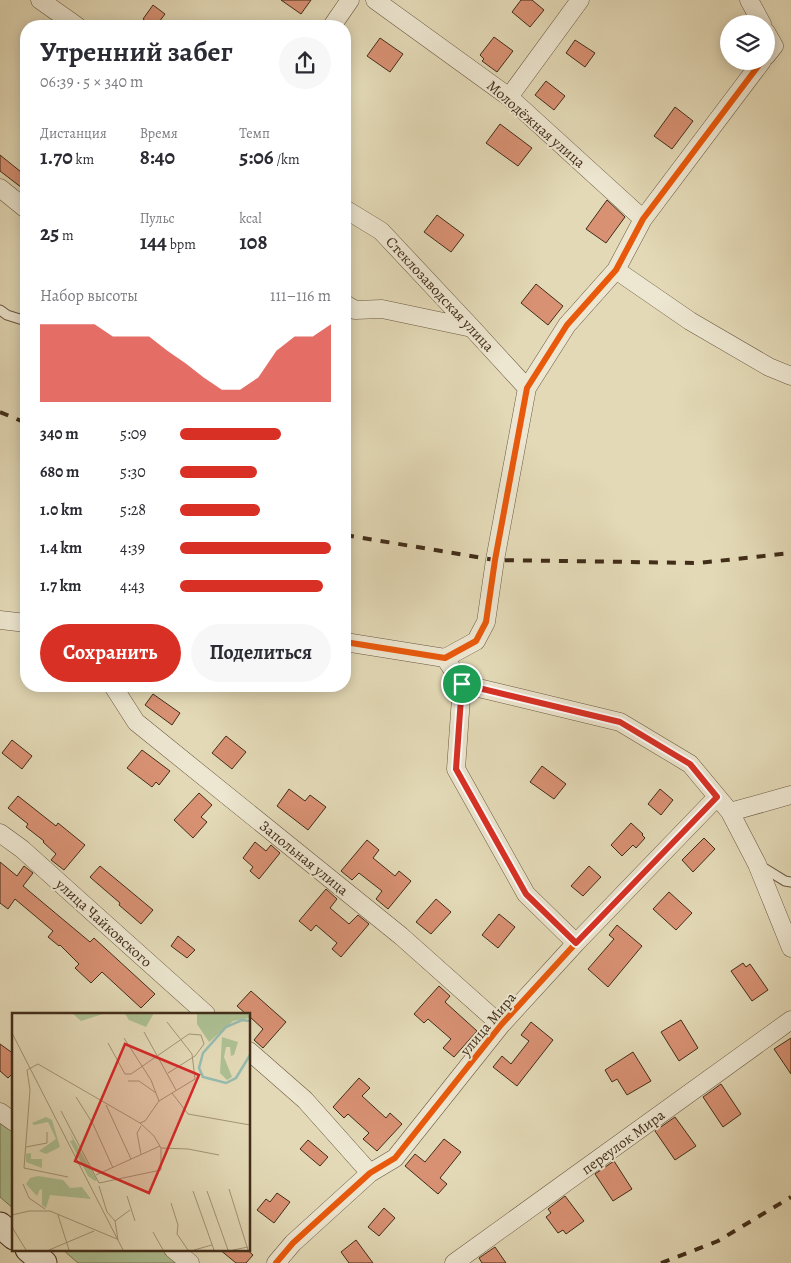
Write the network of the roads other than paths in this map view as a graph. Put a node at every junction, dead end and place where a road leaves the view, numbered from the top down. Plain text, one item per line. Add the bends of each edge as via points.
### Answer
1 (40, 0) edge
2 (350, 0) edge
3 (374, 0) edge
4 (580, 0) edge
5 (749, 0) edge
6 (757, 15) edge
7 (68, 20) edge
8 (336, 20) edge
9 (755, 70) edge
10 (509, 97) junction
11 (0, 188) edge
12 (20, 204) edge
13 (351, 213) edge
14 (643, 219) junction
15 (616, 270) junction
16 (351, 308) edge
17 (0, 310) edge
18 (20, 319) edge
19 (472, 328) junction
20 (791, 376) edge
21 (527, 388) junction
22 (0, 620) edge
23 (20, 622) edge
24 (351, 643) edge
25 (445, 658) junction
26 (462, 684) junction
27 (117, 692) edge
28 (791, 795) edge
29 (717, 797) junction
30 (730, 812) junction
31 (0, 833) edge
32 (757, 864) junction
33 (791, 882) edge
34 (576, 943) junction
35 (791, 948) edge
36 (205, 1013) edge
37 (791, 1020) edge
38 (501, 1025) junction
39 (250, 1053) edge
40 (0, 1112) edge
41 (12, 1121) edge
42 (370, 1173) junction
43 (0, 1224) edge
44 (12, 1235) edge
45 (29, 1250) edge
46 (174, 1250) edge
47 (44, 1263) edge
48 (190, 1263) edge
49 (276, 1263) edge
50 (454, 1263) edge

1 - 7 street
2 - 8 street
3 - 10 street, Молодёжная улица
4 - 10 street
5 - 6 street
9 - 14 street
10 - 14 street, Молодёжная улица
11 - 12 street
13 - 19 street, Стеклозаводская улица via 380,231
14 - 15 street
15 - 20 street via 690,322
15 - 21 street via 567,325
16 - 19 street via 382,309
17 - 18 lane
19 - 21 street, Стеклозаводская улица
21 - 25 street via 486,622 476,641
22 - 23 street
24 - 25 street
25 - 26 street
26 - 29 street via 620,722 690,764
26 - 34 street via 456,769 526,894
27 - 38 street, Запольная улица via 136,722 401,936
28 - 30 street
29 - 30 street
29 - 34 street, улица Мира
30 - 32 street
31 - 36 street, улица Чайковского via 22,849
32 - 33 lane
32 - 35 street
34 - 38 street, улица Мира
37 - 50 street, переулок Мира
38 - 42 street, улица Мира via 395,1158
39 - 42 street via 305,1100
40 - 41 street
42 - 49 street, улица Мира via 293,1243
43 - 44 main road
45 - 47 main road
46 - 48 street

